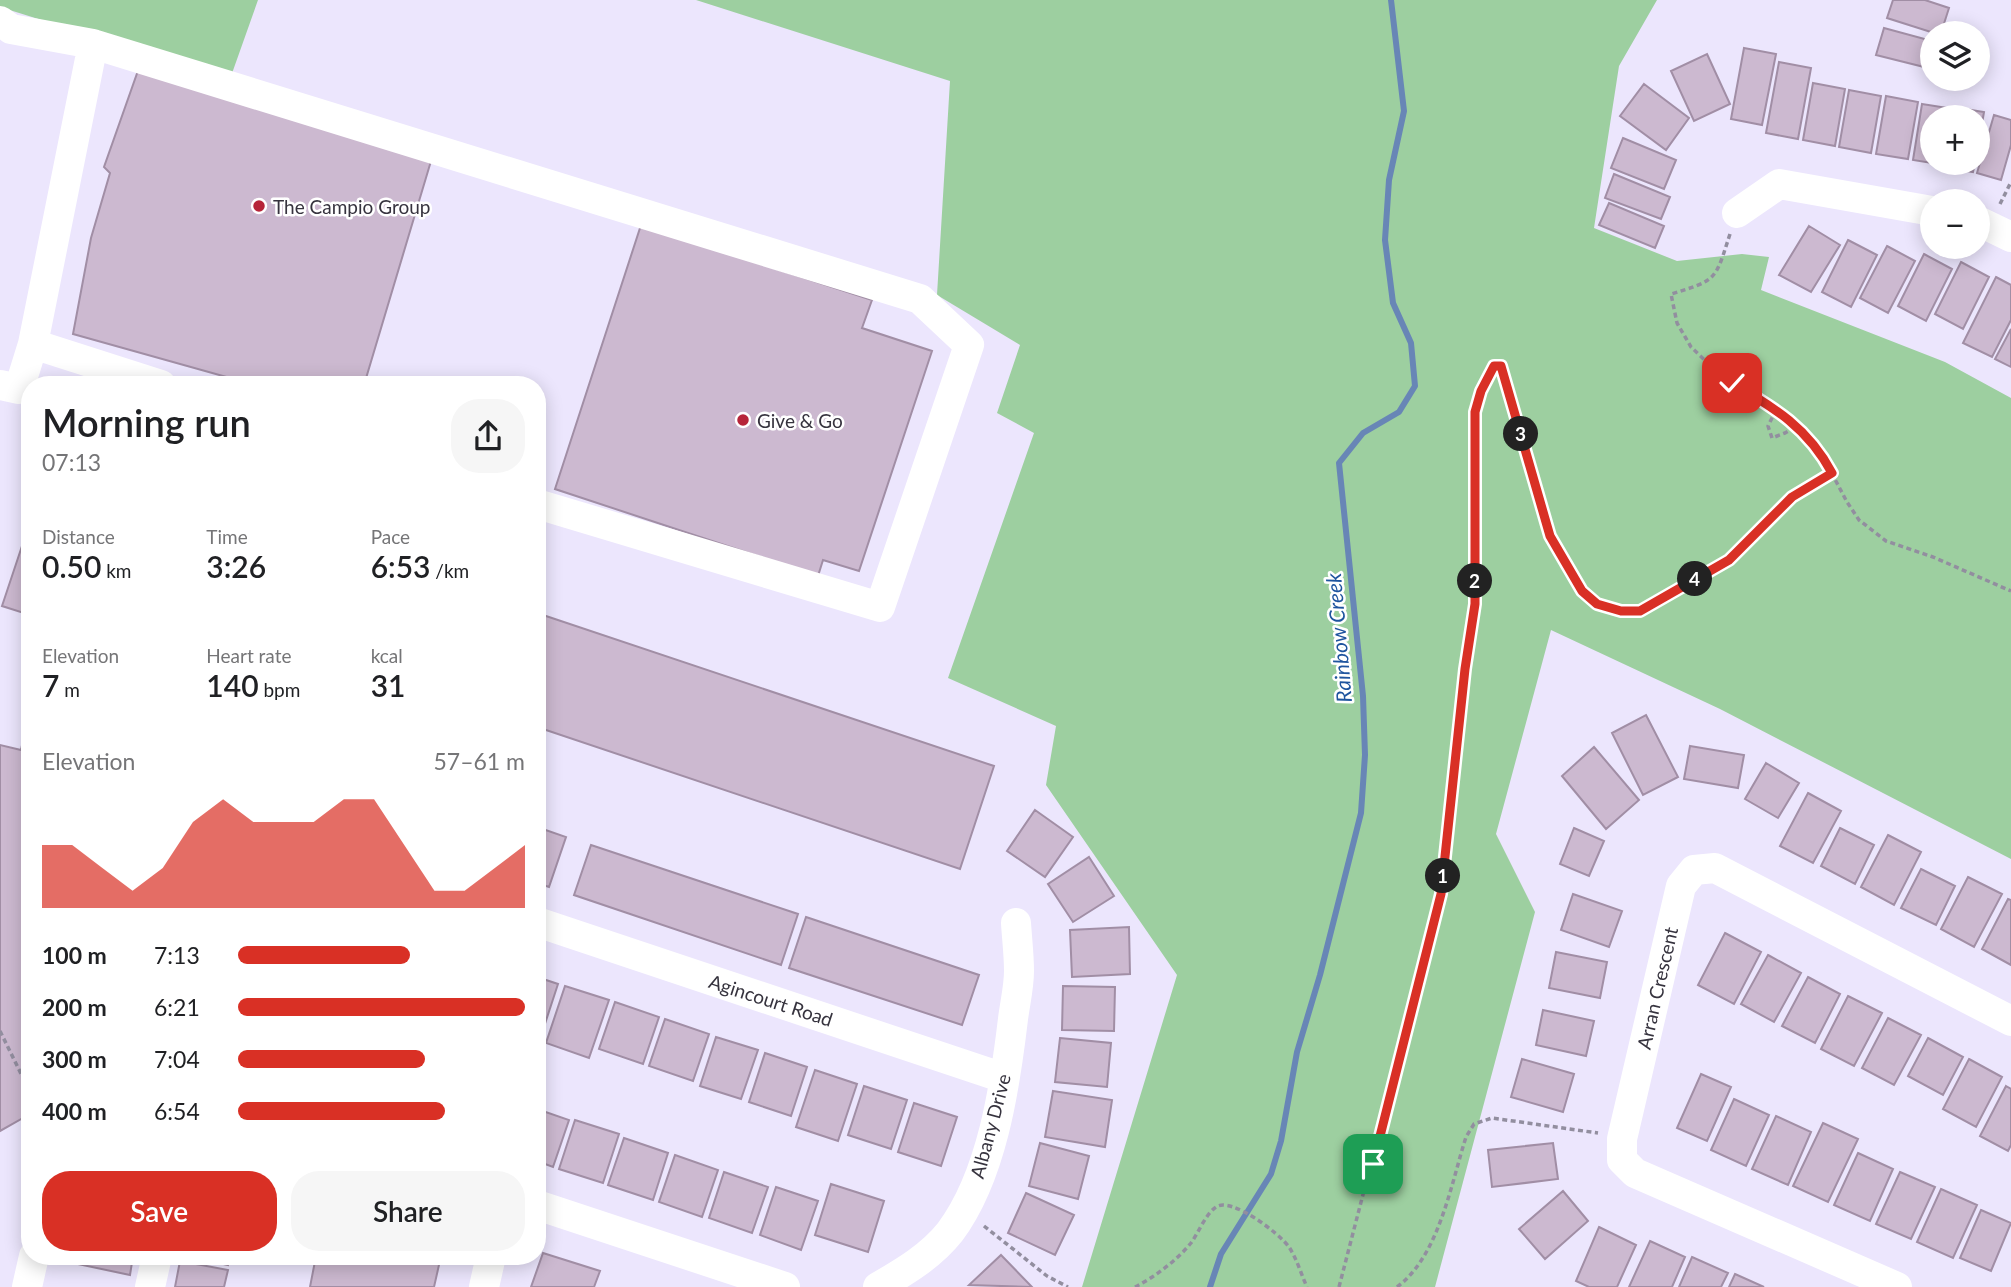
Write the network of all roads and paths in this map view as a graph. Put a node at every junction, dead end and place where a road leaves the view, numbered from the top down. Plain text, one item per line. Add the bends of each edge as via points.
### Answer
1 (0, 21) edge
2 (93, 44) junction
3 (2011, 182) edge
4 (1920, 209) edge
5 (1990, 211) edge
6 (1990, 213) edge
7 (1737, 214) joint
8 (2011, 237) edge
9 (33, 344) junction
10 (23, 376) edge
11 (133, 376) edge
12 (21, 383) edge
13 (0, 385) edge
14 (1776, 410) junction
15 (1797, 426) junction
16 (1832, 473) junction
17 (546, 507) edge
18 (2011, 591) edge
19 (1016, 923) dead end
20 (546, 925) edge
21 (2011, 1021) edge
22 (0, 1031) edge
23 (21, 1074) edge
24 (1004, 1078) junction
25 (1606, 1135) dead end
26 (546, 1208) edge
27 (984, 1226) dead end
28 (32, 1265) edge
29 (154, 1265) edge
30 (489, 1265) edge
31 (744, 1281) edge
32 (27, 1287) edge
33 (150, 1287) edge
34 (484, 1287) edge
35 (785, 1287) edge
36 (878, 1287) edge
37 (1068, 1287) edge
38 (1135, 1287) edge
39 (1307, 1287) edge
40 (1339, 1287) edge
41 (1397, 1287) edge
42 (1897, 1287) edge

1 - 2 street via 11,29
2 - 9 street
2 - 17 street via 920,299 969,345 880,607
3 - 5 path
4 - 7 street via 1779,184
6 - 8 street
7 - 14 path via 1714,277 1671,294 1677,323 1691,347 1732,383
9 - 10 street
9 - 11 street
12 - 13 street via 19,389
14 - 15 path
14 - 15 path via 1768,426 1772,438
15 - 16 path
16 - 18 path via 1859,520 1886,541
16 - 40 path via 1792,497 1729,560 1640,611 1597,604 1582,591 1550,536 1501,366 1490,372 1475,412 1475,604 1441,894
19 - 24 street, Albany Drive via 1019,974
20 - 24 street, Agincourt Road
21 - 42 street, Arran Crescent via 1715,868 1694,870 1681,886 1622,1139 1622,1160 1635,1173
22 - 23 path
24 - 36 street, Albany Drive via 983,1163 957,1221 930,1253
25 - 41 path via 1492,1118 1474,1124 1436,1232 1419,1264
26 - 31 street
27 - 37 path
28 - 32 street
29 - 33 street
30 - 34 street
31 - 35 street
38 - 39 path via 1190,1244 1214,1208 1221,1205 1234,1207 1282,1238

